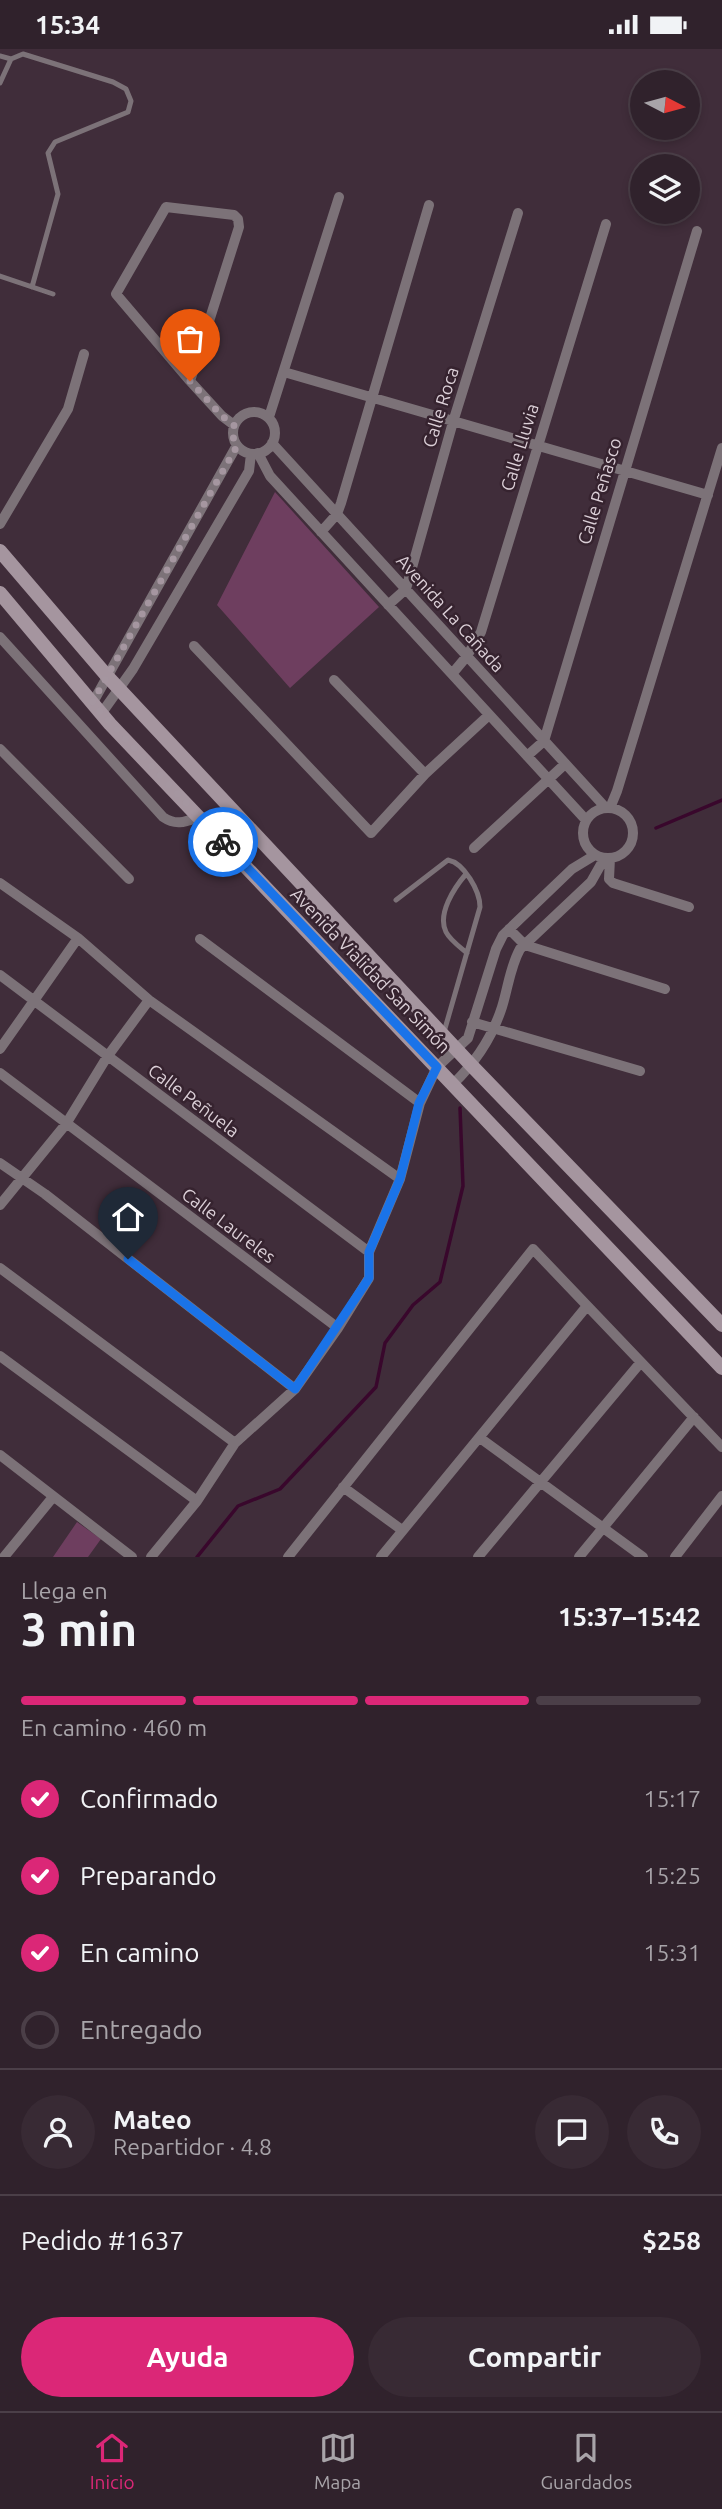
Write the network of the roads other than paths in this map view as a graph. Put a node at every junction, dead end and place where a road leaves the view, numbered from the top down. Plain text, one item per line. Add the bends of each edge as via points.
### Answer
1 (0, 56) edge
2 (11, 59) junction
3 (0, 83) edge
4 (340, 197) dead end
5 (429, 205) dead end
6 (518, 213) dead end
7 (606, 224) dead end
8 (697, 231) dead end
9 (0, 276) edge
10 (32, 287) junction
11 (53, 294) dead end
12 (83, 354) dead end
13 (284, 372) junction
14 (190, 381) junction
15 (372, 398) junction
16 (268, 417) junction
17 (453, 422) junction
18 (234, 425) junction
19 (272, 443) junction
20 (237, 446) junction
21 (537, 447) junction
22 (722, 448) edge
23 (255, 454) junction
24 (623, 471) junction
25 (708, 495) junction
26 (337, 514) junction
27 (0, 524) edge
28 (321, 532) junction
29 (0, 551) edge
30 (406, 589) junction
31 (0, 593) edge
32 (388, 605) junction
33 (0, 637) edge
34 (194, 646) dead end
35 (467, 656) junction
36 (452, 674) junction
37 (107, 676) junction
38 (486, 677) junction
39 (334, 680) dead end
40 (120, 689) junction
41 (473, 697) junction
42 (101, 714) junction
43 (489, 715) junction
44 (93, 739) junction
45 (544, 741) junction
46 (0, 749) edge
47 (527, 756) junction
48 (565, 764) junction
49 (425, 774) junction
50 (548, 779) junction
51 (607, 807) junction
52 (199, 817) junction
53 (586, 820) junction
54 (474, 848) dead end
55 (603, 857) junction
56 (466, 874) junction
57 (129, 879) dead end
58 (0, 883) edge
59 (396, 900) dead end
60 (689, 907) dead end
61 (509, 929) junction
62 (78, 938) junction
63 (201, 939) dead end
64 (525, 945) junction
65 (467, 953) junction
66 (0, 975) edge
67 (665, 989) dead end
68 (149, 1000) junction
69 (35, 1002) junction
70 (472, 1022) junction
71 (493, 1030) junction
72 (443, 1035) junction
73 (0, 1049) edge
74 (456, 1049) junction
75 (107, 1056) junction
76 (472, 1066) junction
77 (437, 1067) junction
78 (640, 1071) dead end
79 (0, 1073) edge
80 (453, 1084) junction
81 (419, 1103) junction
82 (66, 1124) junction
83 (0, 1163) edge
84 (23, 1178) junction
85 (400, 1179) junction
86 (0, 1205) edge
87 (369, 1252) junction
88 (0, 1268) edge
89 (587, 1306) junction
90 (722, 1325) edge
91 (338, 1328) junction
92 (0, 1356) edge
93 (641, 1362) junction
94 (722, 1368) edge
95 (295, 1389) junction
96 (694, 1417) junction
97 (480, 1438) junction
98 (235, 1443) junction
99 (722, 1447) edge
100 (0, 1455) edge
101 (540, 1481) junction
102 (342, 1487) junction
103 (722, 1496) edge
104 (53, 1497) junction
105 (197, 1501) junction
106 (603, 1528) junction
107 (402, 1530) junction
108 (6, 1554) edge
109 (132, 1557) edge
110 (151, 1557) edge
111 (288, 1557) edge
112 (381, 1557) edge
113 (478, 1557) edge
114 (579, 1557) edge
115 (643, 1557) edge
116 (675, 1557) edge

1 - 2 lane
2 - 3 lane
2 - 10 lane via 23,54 113,82 126,89 131,100 128,112 50,147 58,194
4 - 13 street
5 - 15 street
6 - 17 street, Calle Roca
7 - 21 street, Calle Lluvia
8 - 24 street, Calle Peñasco
9 - 10 lane
10 - 11 lane
12 - 27 street via 68,409
13 - 15 street
13 - 16 street
14 - 14 street via 116,294 166,207 238,219
14 - 18 street
15 - 17 street
15 - 26 street
16 - 18 street via 255,411 246,413
16 - 19 street via 274,425
17 - 21 street
17 - 30 street, Calle Roca
18 - 20 street
19 - 23 street
19 - 26 street, Avenida La Cañada
20 - 23 street
20 - 37 street
21 - 24 street
21 - 35 street, Calle Lluvia via 481,632
22 - 25 street
23 - 28 street
23 - 40 street
24 - 25 street
24 - 45 street, Calle Peñasco
25 - 51 street via 621,778
26 - 28 street
26 - 30 street, Avenida La Cañada
28 - 32 street
29 - 37 main road, Avenida Vialidad San Simón
30 - 32 street
30 - 35 street, Avenida La Cañada
31 - 42 main road, Avenida Vialidad San Simón
32 - 36 street
33 - 44 street
34 - 49 street via 371,833
35 - 36 street, Calle Lluvia
35 - 38 street, Avenida La Cañada
36 - 41 street
37 - 40 main road, Avenida Vialidad San Simón
37 - 42 street
38 - 41 street
38 - 45 street, Avenida La Cañada
39 - 49 street
40 - 42 street
40 - 72 main road, Avenida Vialidad San Simón
41 - 43 street
42 - 44 street
42 - 52 main road, Avenida Vialidad San Simón
43 - 47 street
43 - 49 street
44 - 52 street via 163,817 182,823
45 - 47 street
45 - 48 street, Avenida La Cañada
46 - 57 street
47 - 50 street
48 - 50 street
48 - 51 street, Avenida La Cañada
50 - 53 street
50 - 54 street
51 - 53 street via 595,810
51 - 55 street via 622,811 629,819 632,842 618,856
52 - 77 main road, Avenida Vialidad San Simón
53 - 55 street via 582,831 587,849
55 - 60 street via 613,883
55 - 61 street via 572,869
55 - 64 street via 591,882
56 - 59 lane via 459,864 448,860
56 - 65 lane via 480,897
56 - 65 lane via 454,887 443,921 447,935
58 - 62 street
61 - 64 street
61 - 70 street via 496,949
62 - 68 street
62 - 69 street
63 - 81 street
64 - 67 street
64 - 71 street via 514,960
65 - 72 lane
66 - 69 street, Calle Peñuela
68 - 75 street
68 - 85 street
69 - 73 street
69 - 75 street, Calle Peñuela
70 - 71 street
70 - 74 street via 468,1038
71 - 76 street
71 - 78 street
72 - 74 main road, Avenida Vialidad San Simón
74 - 76 main road, Avenida Vialidad San Simón
74 - 77 street
75 - 82 street
75 - 87 street, Calle Peñuela
76 - 80 street
76 - 90 main road, Avenida Vialidad San Simón
77 - 80 main road, Avenida Vialidad San Simón
77 - 81 street
79 - 82 street, Calle Laureles
80 - 94 main road, Avenida Vialidad San Simón
81 - 85 street
82 - 84 street
82 - 91 street, Calle Laureles
83 - 84 street
84 - 86 street
84 - 95 street
85 - 87 street
87 - 91 street via 369,1278
88 - 98 street
89 - 93 street
89 - 97 street
89 - 102 street via 533,1249
91 - 95 street
92 - 105 street
93 - 96 street
93 - 101 street
95 - 98 street
96 - 99 street
96 - 106 street
97 - 101 street
97 - 107 street
98 - 105 street
100 - 104 street
101 - 106 street
101 - 113 street
102 - 107 street
102 - 111 street
103 - 116 street
104 - 108 street
104 - 109 street
105 - 110 street
106 - 114 street
106 - 115 street
107 - 112 street

